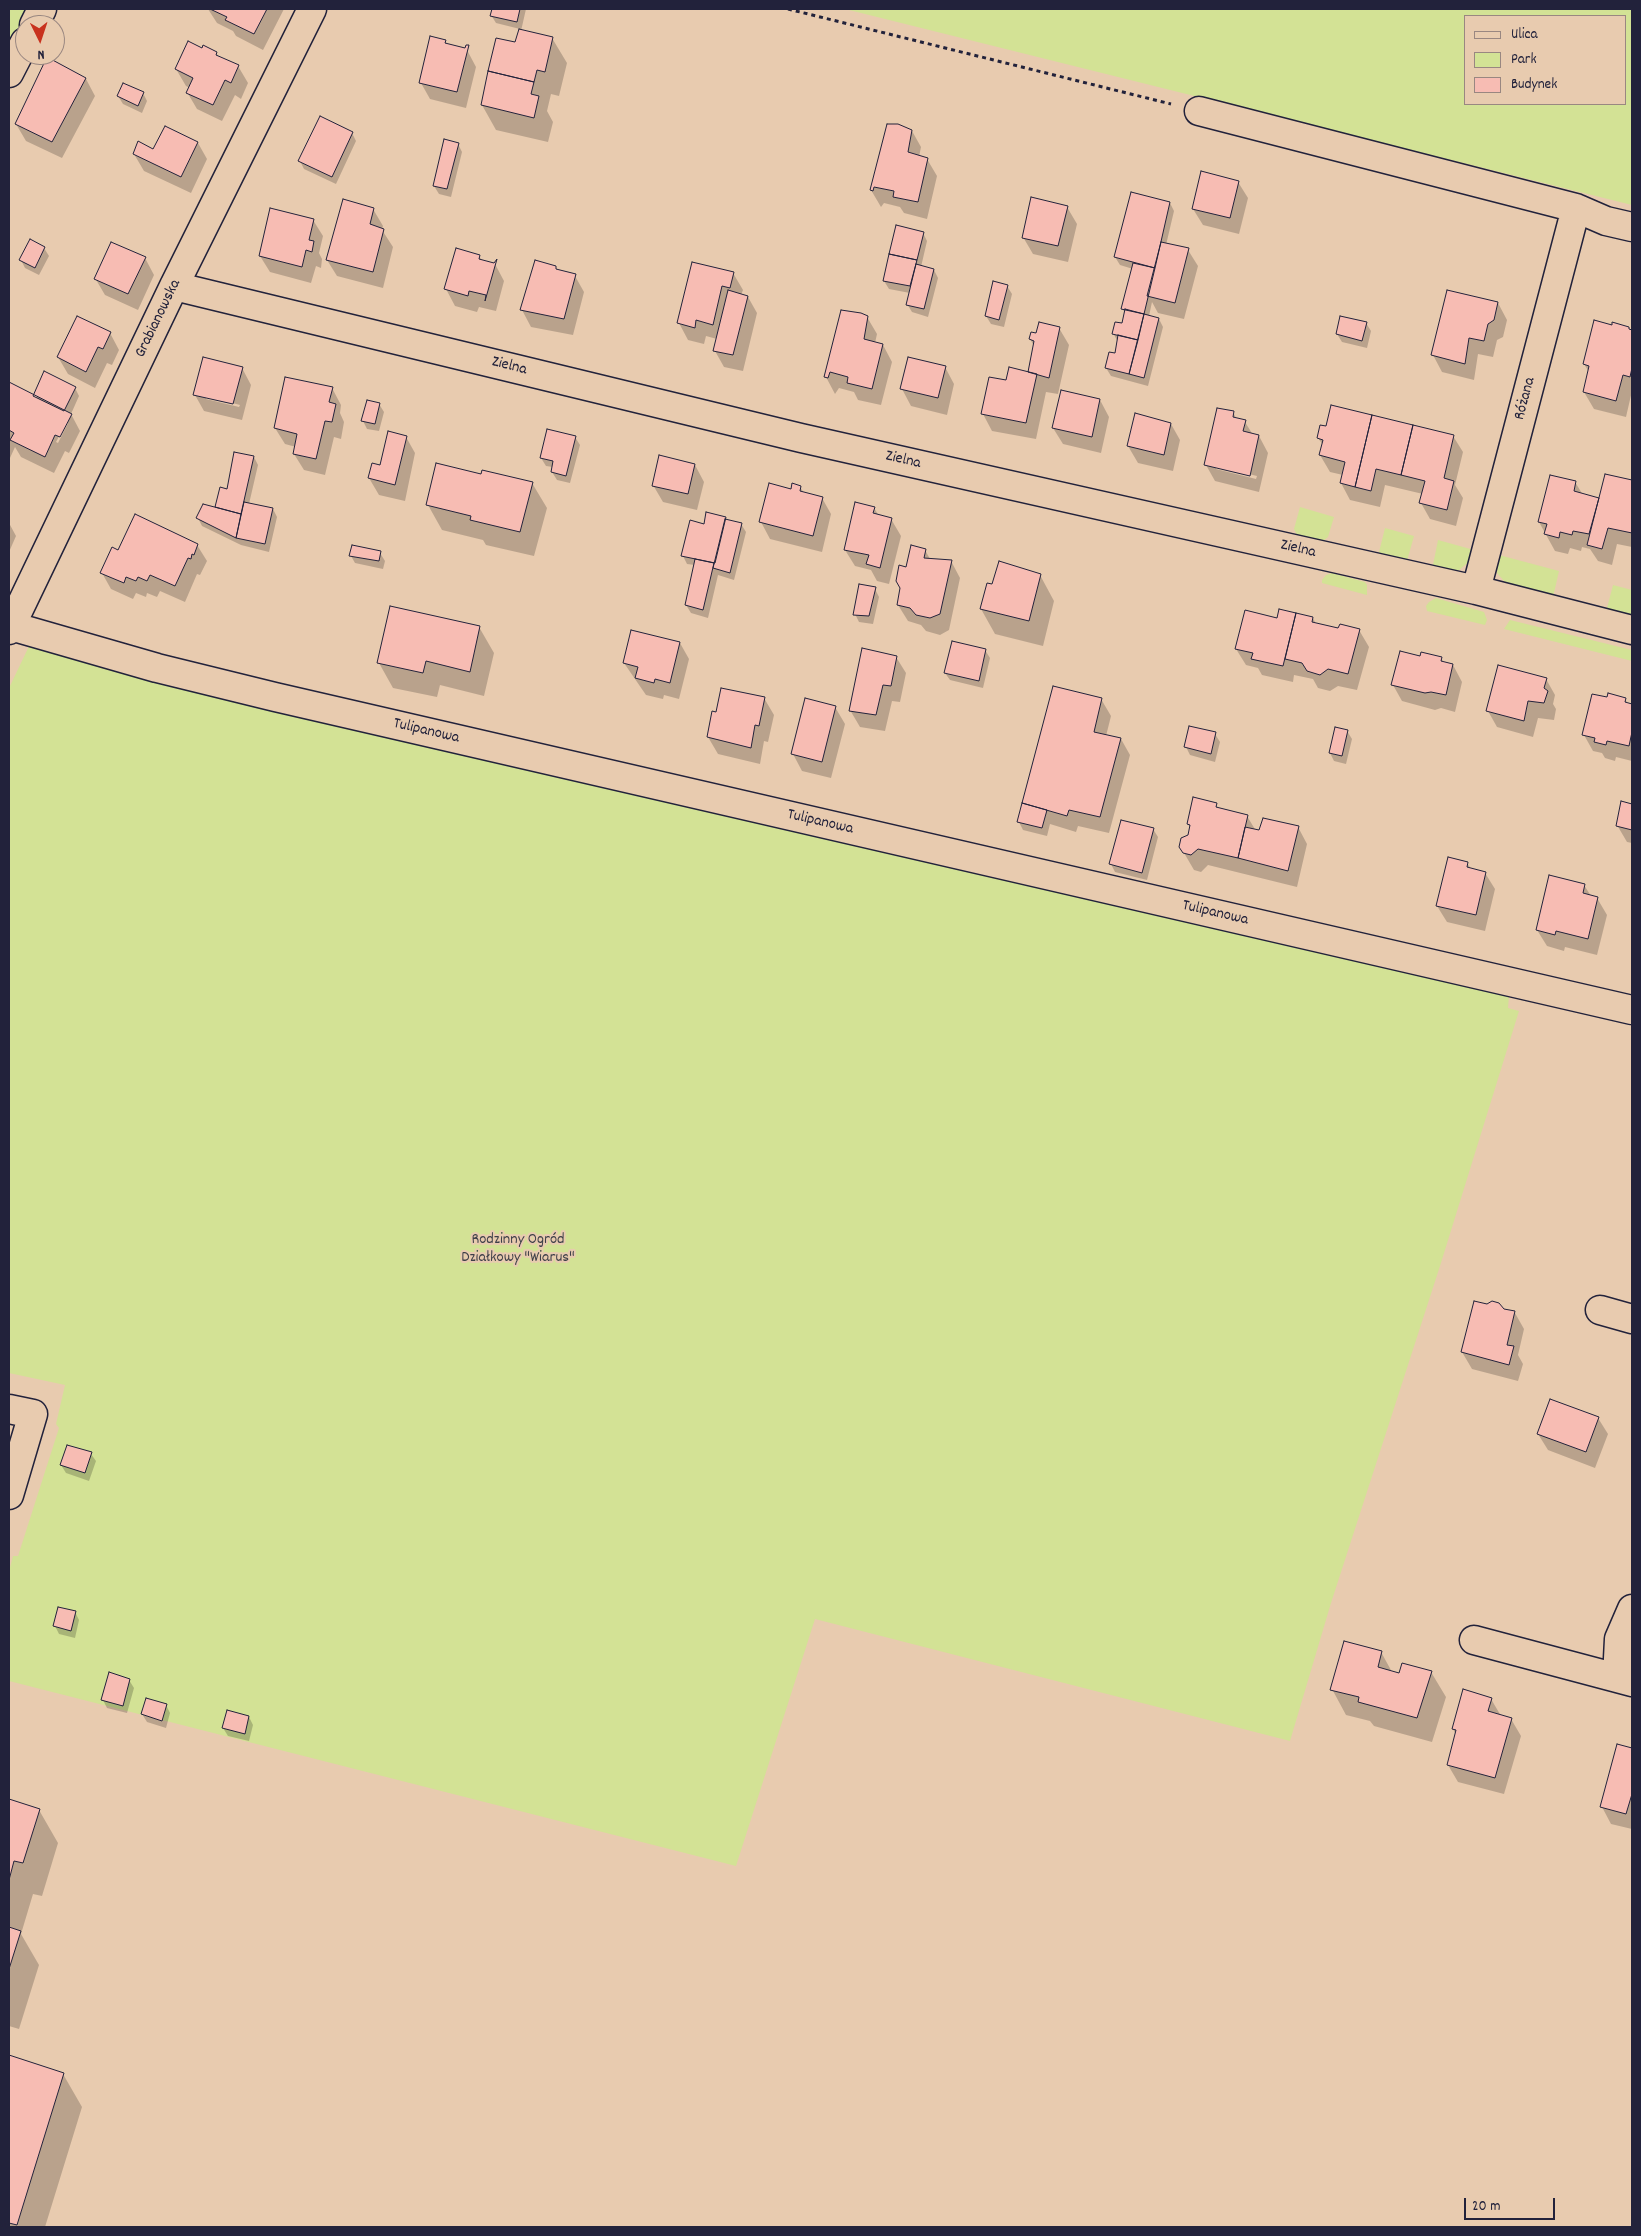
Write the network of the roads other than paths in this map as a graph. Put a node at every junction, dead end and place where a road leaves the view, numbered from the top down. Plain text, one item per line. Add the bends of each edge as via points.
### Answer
1 (312, 9) edge
2 (15, 62) edge
3 (9, 74) edge
4 (1199, 111) road end
5 (1576, 208) junction
6 (1632, 227) edge
7 (174, 286) junction
8 (1476, 590) junction
9 (10, 628) edge
10 (1632, 630) edge
11 (1632, 1010) edge
12 (1600, 1310) dead end
13 (1632, 1319) edge
14 (21, 1412) edge
15 (9, 1495) edge
16 (1632, 1609) edge
17 (1474, 1640) dead end
18 (1625, 1680) edge

1 - 7 street, Grabianowska
2 - 3 street
4 - 5 street
5 - 6 street via 1606,221
5 - 8 street, Różana
7 - 8 street, Zielna via 801,438
7 - 9 street, Grabianowska
8 - 10 street, Zielna
9 - 11 street, Tulipanowa via 266,695
12 - 13 street
14 - 15 street
16 - 18 street via 1619,1639
17 - 18 street

